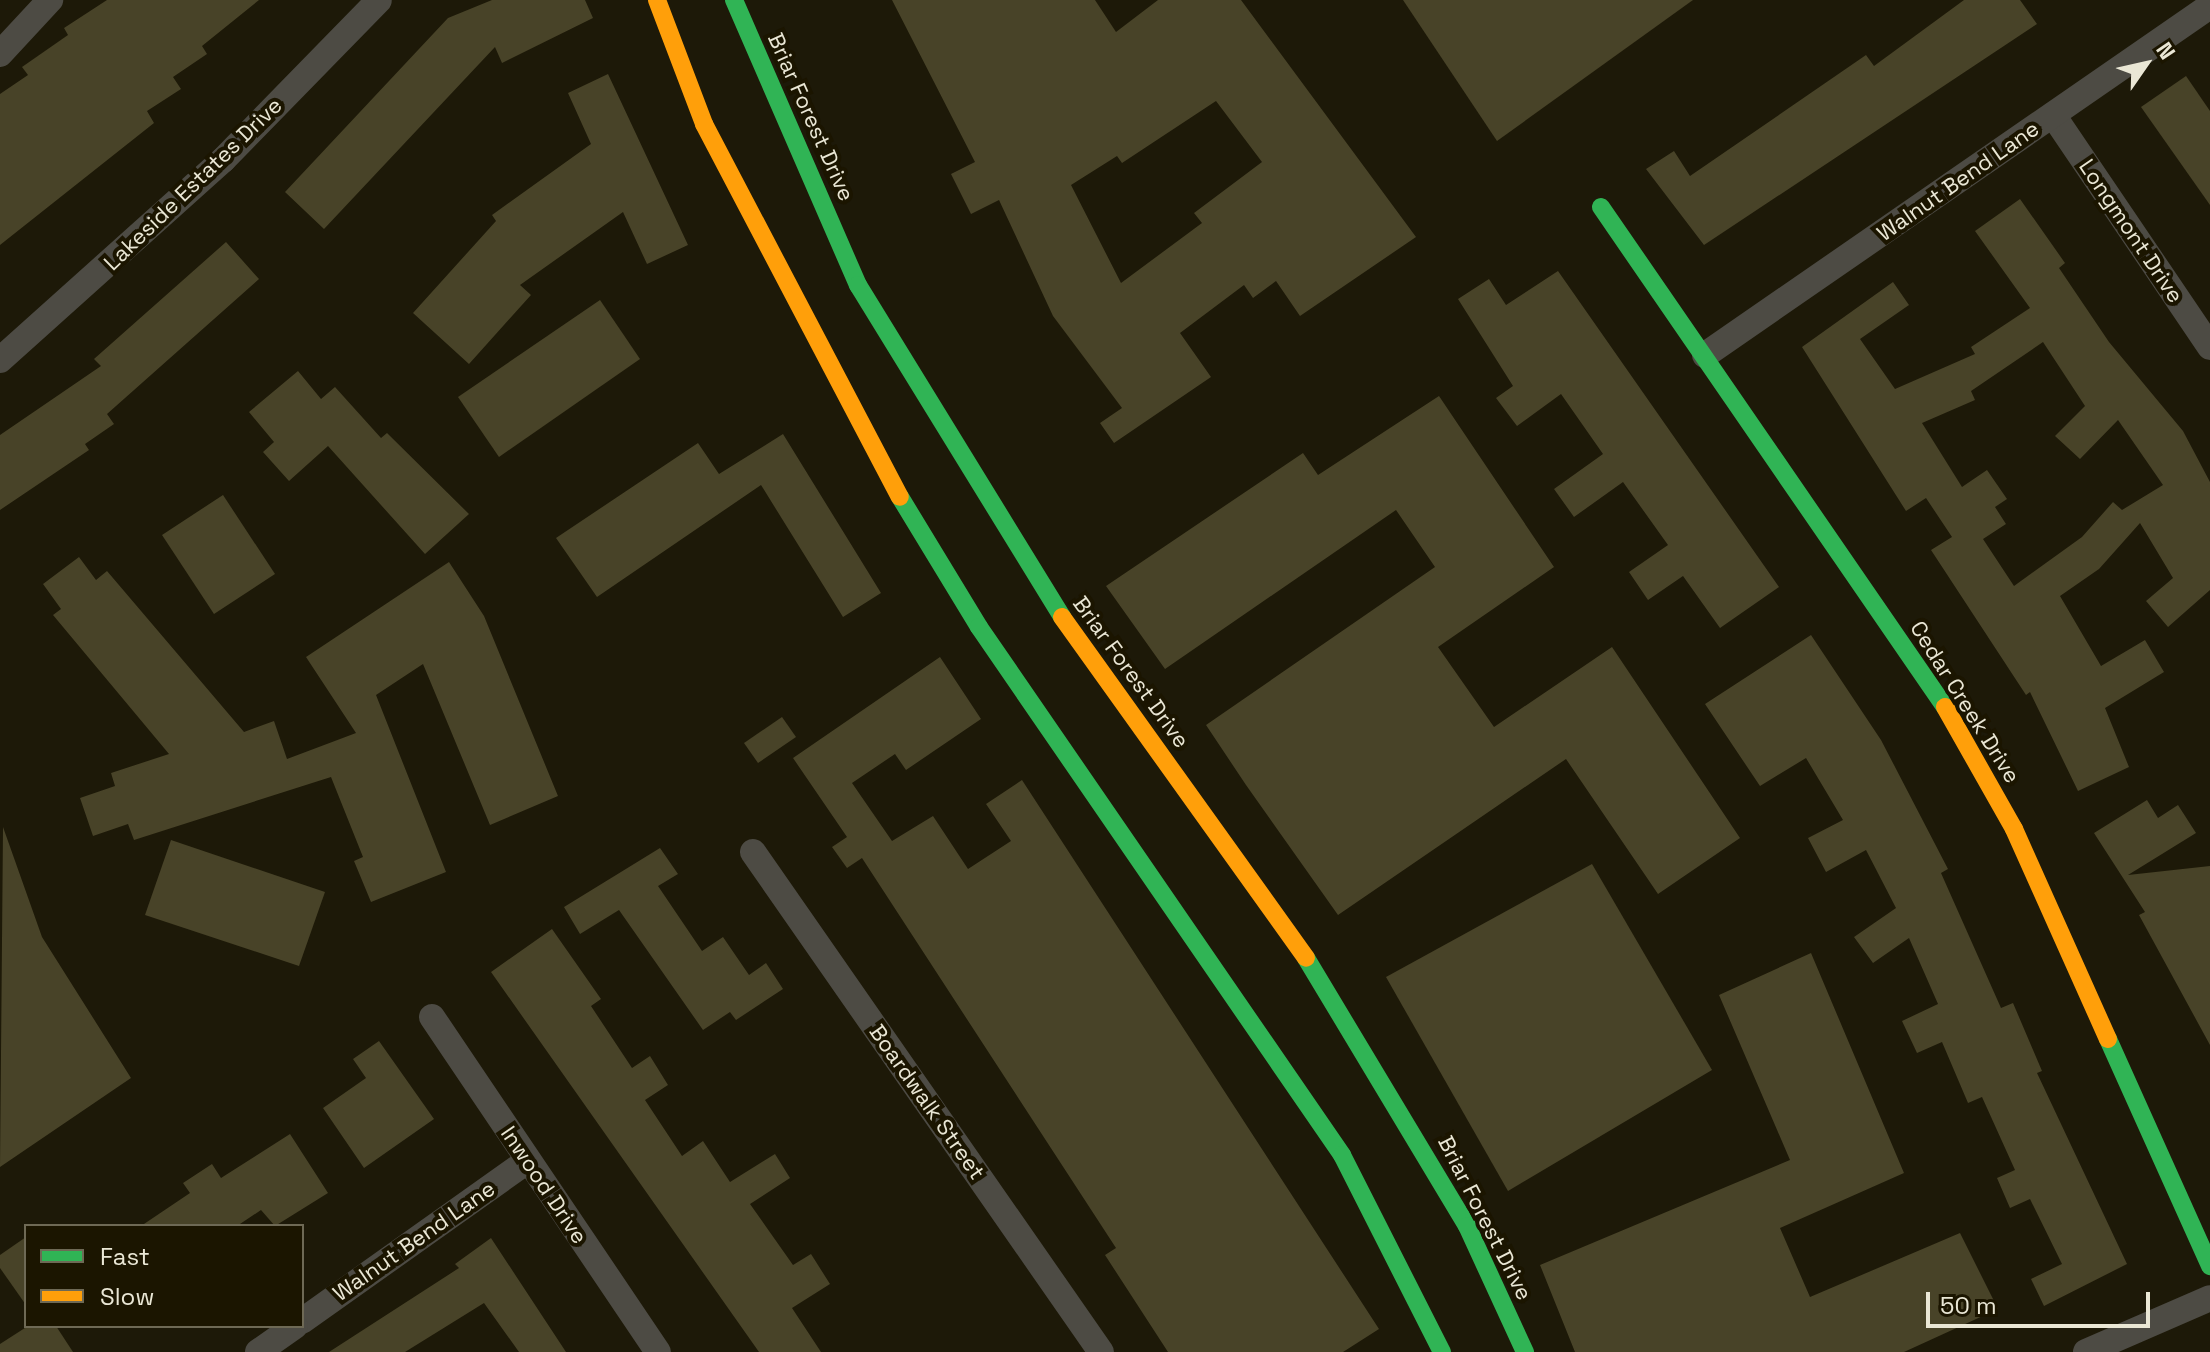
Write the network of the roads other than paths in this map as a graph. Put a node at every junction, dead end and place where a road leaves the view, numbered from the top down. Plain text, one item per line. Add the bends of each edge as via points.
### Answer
1 (50, 0) edge
2 (379, 0) edge
3 (657, 0) edge
4 (734, 0) edge
5 (2210, 6) edge
6 (0, 54) edge
7 (2053, 115) junction
8 (1601, 207) dead end
9 (2210, 347) edge
10 (1705, 355) junction
11 (0, 360) edge
12 (753, 852) dead end
13 (432, 1017) dead end
14 (527, 1161) junction
15 (2210, 1266) edge
16 (2210, 1298) edge
17 (304, 1320) edge
18 (292, 1328) edge
19 (258, 1352) edge
20 (658, 1352) edge
21 (1101, 1352) edge
22 (1442, 1352) edge
23 (1525, 1352) edge
24 (2086, 1352) edge

1 - 6 street
2 - 11 street, Lakeside Estates Drive via 223,160
3 - 22 main road via 704,124 864,438 979,627 1342,1155
4 - 23 main road, Briar Forest Drive via 858,285 1052,604 1327,987 1467,1226
5 - 7 street, Walnut Bend Lane
7 - 9 street, Longmont Drive
7 - 10 street, Walnut Bend Lane
8 - 10 main road, Cedar Creek Drive
10 - 15 main road, Cedar Creek Drive via 1944,705 2014,829
12 - 21 street, Boardwalk Street
13 - 14 street, Inwood Drive
14 - 17 street, Walnut Bend Lane
14 - 20 street, Inwood Drive
16 - 24 street
18 - 19 street

